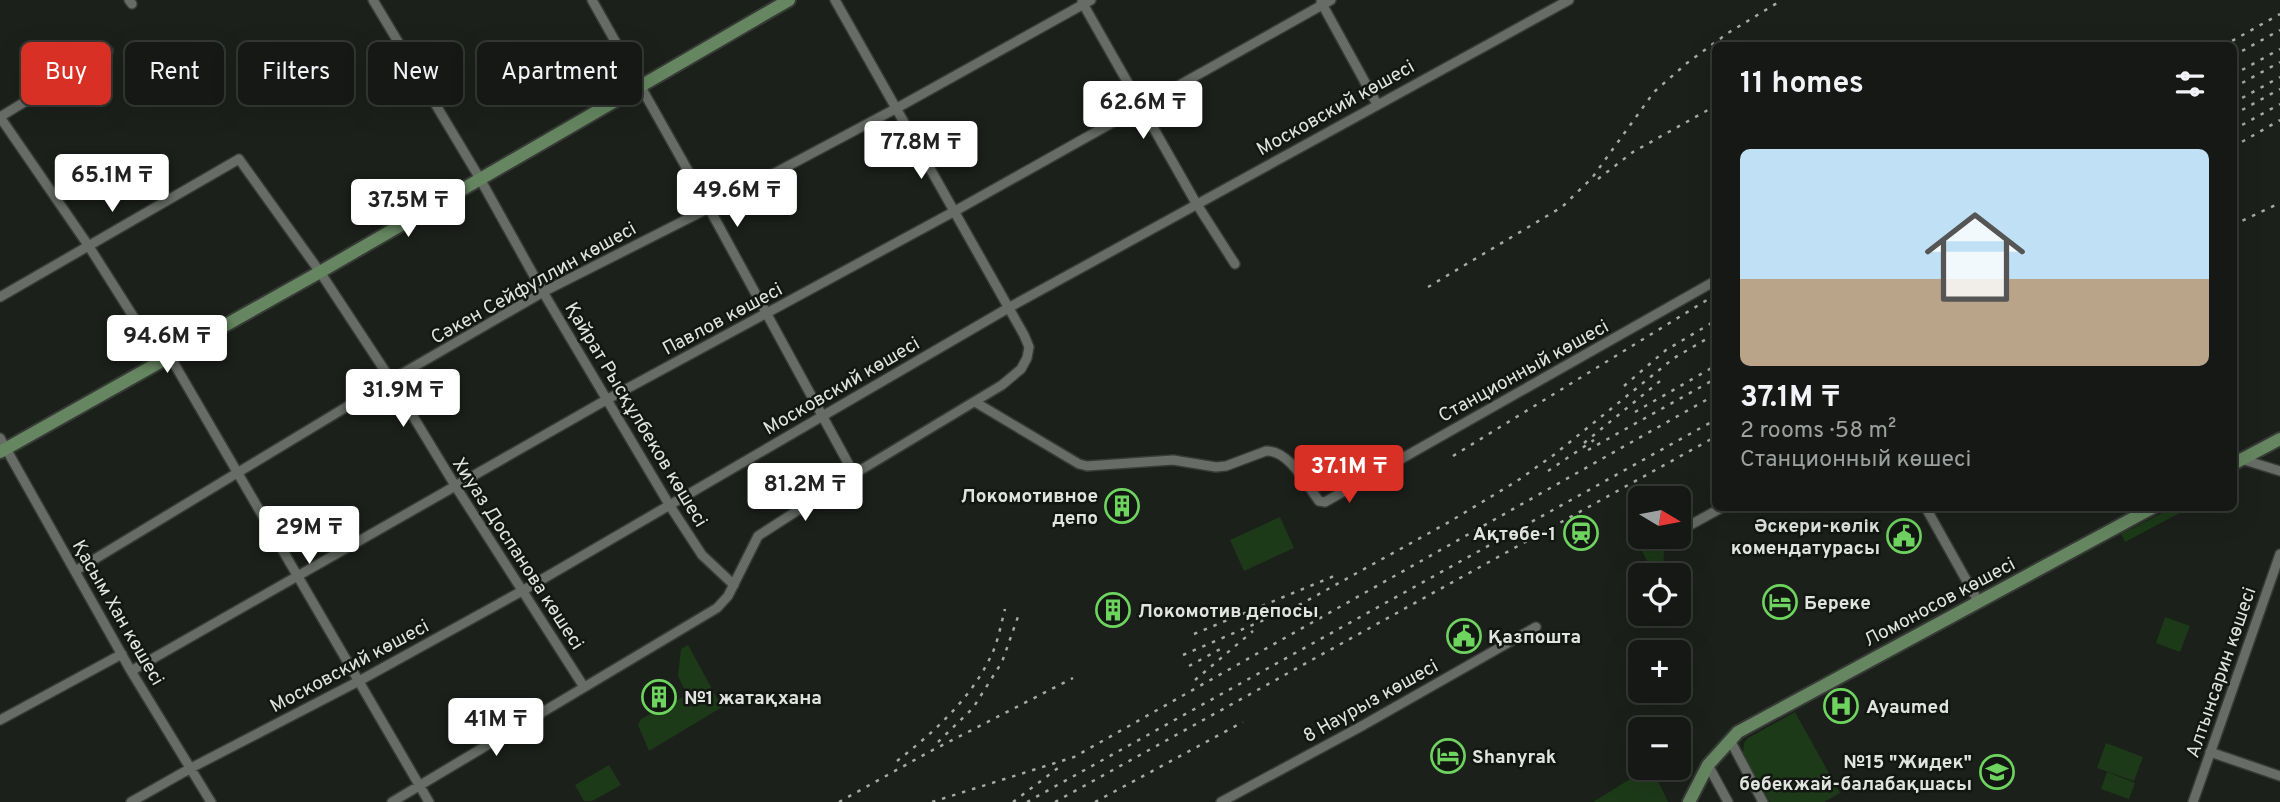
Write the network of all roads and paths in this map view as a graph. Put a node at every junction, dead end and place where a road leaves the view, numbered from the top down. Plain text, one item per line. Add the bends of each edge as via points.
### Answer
1 (373, 0) edge
2 (592, 0) edge
3 (789, 0) edge
4 (835, 0) edge
5 (1569, 0) edge
6 (1085, 1) edge
7 (1325, 2) edge
8 (616, 42) edge
9 (642, 85) edge
10 (642, 88) edge
11 (21, 104) edge
12 (1377, 104) junction
13 (607, 105) edge
14 (1141, 107) junction
15 (897, 108) junction
16 (0, 117) edge
17 (480, 177) junction
18 (1196, 203) junction
19 (709, 208) junction
20 (955, 211) junction
21 (88, 245) junction
22 (1235, 264) dead end
23 (320, 272) junction
24 (1712, 283) edge
25 (543, 292) junction
26 (0, 297) edge
27 (1010, 307) junction
28 (766, 314) junction
29 (165, 357) junction
30 (391, 380) junction
31 (606, 400) junction
32 (975, 402) junction
33 (821, 416) junction
34 (2280, 439) edge
35 (2, 446) edge
36 (2237, 462) edge
37 (2280, 471) edge
38 (239, 473) junction
39 (854, 474) junction
40 (456, 487) junction
41 (670, 506) junction
42 (1716, 511) edge
43 (1928, 511) edge
44 (2146, 511) edge
45 (1691, 525) edge
46 (2280, 554) edge
47 (75, 571) junction
48 (298, 577) junction
49 (734, 586) junction
50 (522, 591) junction
51 (1978, 601) junction
52 (1536, 627) dead end
53 (122, 654) junction
54 (131, 671) junction
55 (359, 681) junction
56 (584, 687) junction
57 (0, 720) edge
58 (1730, 740) junction
59 (2210, 752) junction
60 (1708, 765) junction
61 (191, 768) junction
62 (2280, 776) edge
63 (419, 787) junction
64 (131, 802) edge
65 (211, 802) edge
66 (392, 802) edge
67 (429, 802) edge
68 (1221, 802) edge
69 (1689, 802) edge
70 (1728, 802) edge
71 (1763, 802) edge
72 (2193, 802) edge

1 - 17 street, Қайрат Рысқұлбеков көшесі
2 - 8 street
3 - 9 main road
4 - 15 street
5 - 12 street, Московский көшесі
6 - 14 street
6 - 15 street, Сәкен Сейфуллин көшесі
7 - 12 street
7 - 14 street, Павлов көшесі
10 - 19 street
11 - 16 street
12 - 18 street, Московский көшесі
13 - 17 main road
14 - 18 street
14 - 20 street, Павлов көшесі
15 - 19 street, Сәкен Сейфуллин көшесі
15 - 20 street
16 - 21 street
17 - 23 main road
17 - 25 street, Қайрат Рысқұлбеков көшесі
18 - 22 street
18 - 27 street, Московский көшесі
19 - 25 street, Сәкен Сейфуллин көшесі
19 - 28 street
20 - 27 street
20 - 28 street, Павлов көшесі
21 - 23 street, Хиуаз Доспанова көшесі via 239,159
21 - 26 street
21 - 29 street via 157,354
23 - 29 main road
23 - 30 street, Хиуаз Доспанова көшесі
24 - 32 street, Станционный көшесі via 1325,502 1272,450 1226,466 1173,460 1087,466
25 - 30 street, Сәкен Сейфуллин көшесі
25 - 31 street, Қайрат Рысқұлбеков көшесі
27 - 32 street via 1029,347 1027,358 1021,369
27 - 33 street, Московский көшесі
28 - 31 street, Павлов көшесі
28 - 33 street
29 - 35 main road
29 - 38 street via 172,360
30 - 38 street, Сәкен Сейфуллин көшесі
30 - 40 street, Хиуаз Доспанова көшесі
31 - 40 street, Павлов көшесі
31 - 41 street, Қайрат Рысқұлбеков көшесі
32 - 39 street
33 - 39 street
33 - 41 street, Московский көшесі
34 - 36 main road
35 - 47 street, Қасым Хан көшесі
36 - 37 street
38 - 47 street, Сәкен Сейфуллин көшесі
38 - 48 street
39 - 49 street via 758,536
40 - 48 street, Павлов көшесі
40 - 50 street, Хиуаз Доспанова көшесі
41 - 49 street, Қайрат Рысқұлбеков көшесі via 702,555
41 - 50 street, Московский көшесі
42 - 45 street
43 - 51 street
44 - 51 main road, Ломоносов көшесі
46 - 59 street, Алтынсарин көшесі
47 - 53 street, Қасым Хан көшесі
48 - 54 street, Павлов көшесі
48 - 55 street
49 - 56 street via 718,608
50 - 55 street, Московский көшесі
50 - 56 street, Хиуаз Доспанова көшесі
51 - 58 main road, Ломоносов көшесі
52 - 68 street, 8 Наурыз көшесі
53 - 54 street, Қасым Хан көшесі
53 - 57 street
54 - 61 street, Қасым Хан көшесі
55 - 61 street, Московский көшесі
55 - 63 street
56 - 63 street
58 - 60 main road, Ломоносов көшесі
58 - 71 street
59 - 62 street
59 - 72 street, Алтынсарин көшесі
60 - 69 main road, Ломоносов көшесі
60 - 70 street
61 - 64 street, Московский көшесі
61 - 65 street, Қасым Хан көшесі
63 - 66 street
63 - 67 street

